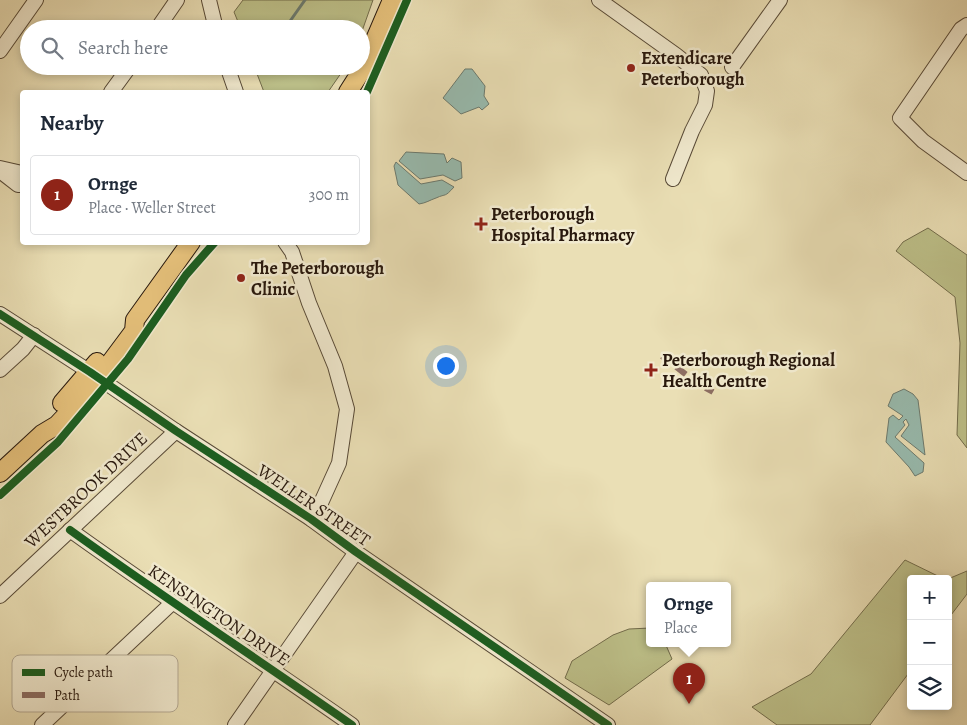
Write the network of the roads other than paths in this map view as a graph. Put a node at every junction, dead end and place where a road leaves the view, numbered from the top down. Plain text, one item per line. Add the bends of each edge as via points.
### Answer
1 (36, 0) edge
2 (177, 0) edge
3 (209, 0) edge
4 (392, 0) edge
5 (599, 0) edge
6 (780, 0) edge
7 (22, 20) edge
8 (163, 20) edge
9 (214, 20) edge
10 (20, 22) edge
11 (967, 25) edge
12 (0, 50) edge
13 (370, 51) edge
14 (732, 67) dead end
15 (123, 75) edge
16 (230, 75) edge
17 (359, 75) edge
18 (112, 90) edge
19 (235, 90) edge
20 (349, 90) edge
21 (0, 169) edge
22 (20, 173) edge
23 (967, 173) edge
24 (673, 179) dead end
25 (20, 185) edge
26 (189, 245) edge
27 (291, 246) edge
28 (0, 314) edge
29 (34, 336) junction
30 (0, 370) edge
31 (95, 375) junction
32 (176, 431) junction
33 (0, 474) edge
34 (310, 519) junction
35 (70, 530) junction
36 (356, 552) junction
37 (0, 596) edge
38 (172, 603) junction
39 (117, 655) edge
40 (274, 670) junction
41 (56, 712) edge
42 (42, 725) edge
43 (235, 725) edge
44 (352, 725) edge
45 (608, 725) edge

1 - 7 street
2 - 8 street
3 - 9 street
4 - 13 main road
5 - 24 street via 701,75 707,91 705,105
6 - 14 street
10 - 12 street
11 - 23 street via 961,29 900,118 923,141
15 - 18 street
16 - 19 street
17 - 20 main road
21 - 22 street
21 - 25 street
26 - 31 main road via 135,320 124,324
27 - 34 street via 309,303 335,366 347,409 339,463
28 - 29 street, WELLER STREET
29 - 30 street
29 - 31 street, WELLER STREET
31 - 32 street, WELLER STREET
31 - 33 main road via 48,418 42,434
32 - 34 street, WELLER STREET
32 - 35 street, WESTBROOK DRIVE
34 - 36 street, WELLER STREET
35 - 37 street, WESTBROOK DRIVE
35 - 38 street, KENSINGTON DRIVE
36 - 40 street
36 - 45 street, WELLER STREET
38 - 39 street
38 - 40 street, KENSINGTON DRIVE
40 - 43 street
40 - 44 street, KENSINGTON DRIVE
41 - 42 street

